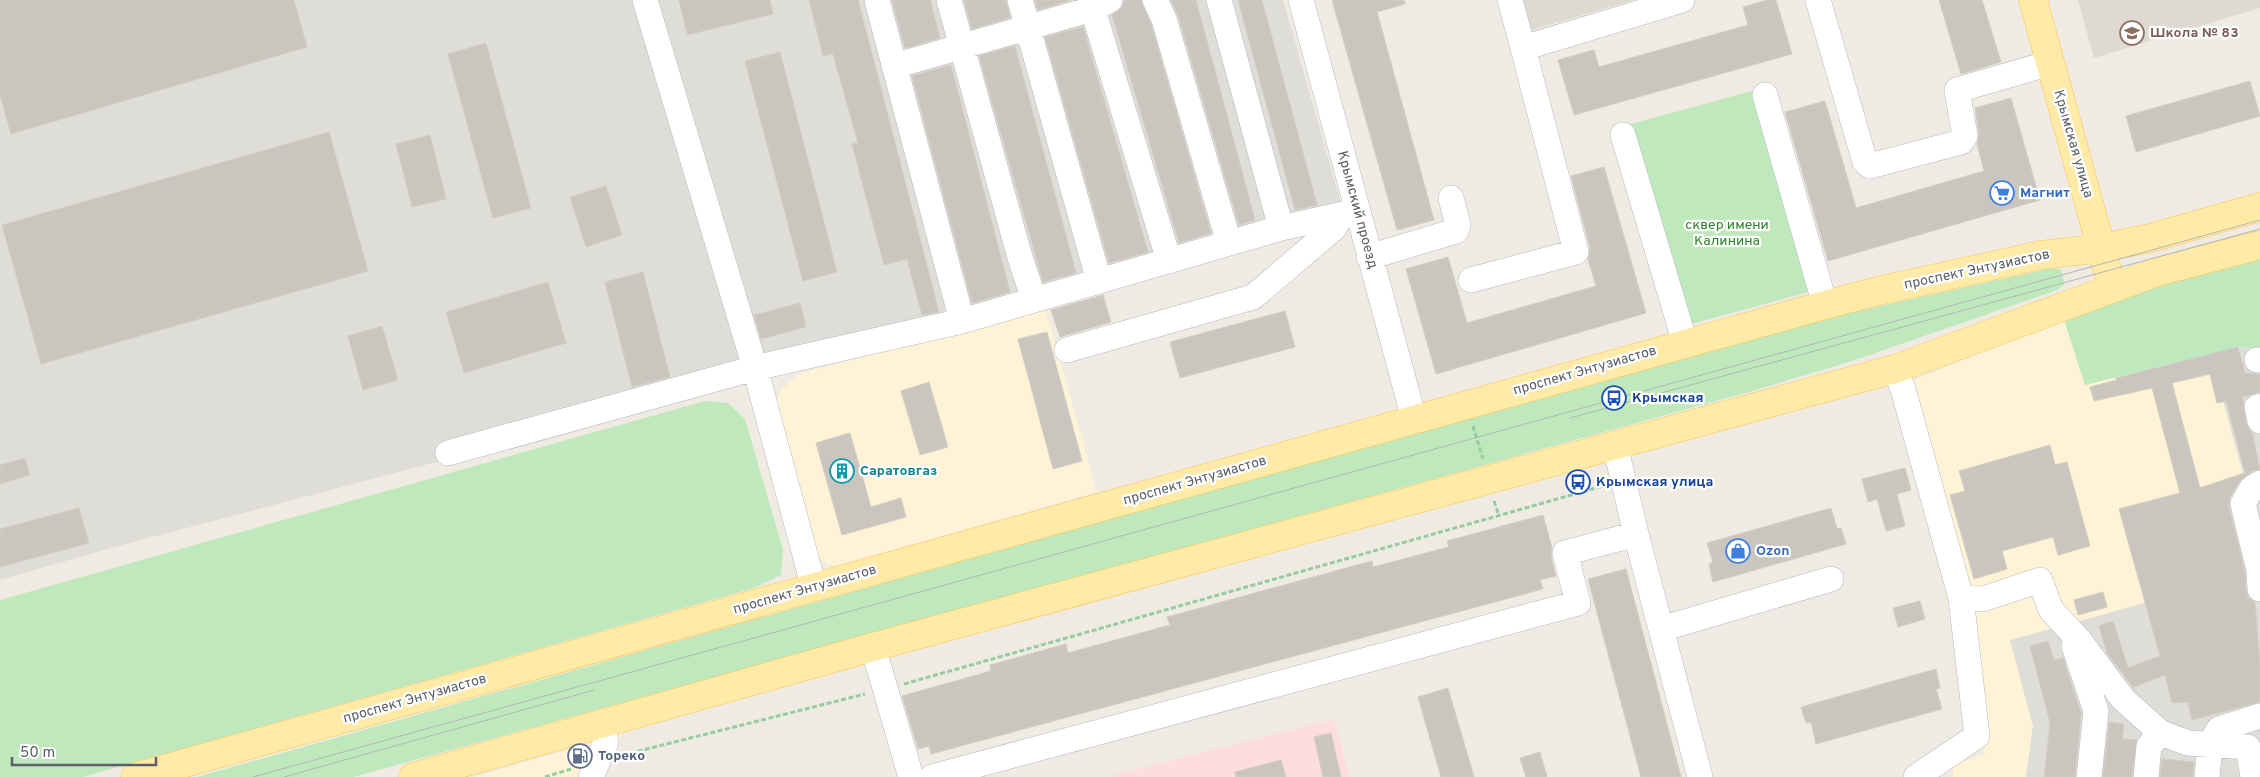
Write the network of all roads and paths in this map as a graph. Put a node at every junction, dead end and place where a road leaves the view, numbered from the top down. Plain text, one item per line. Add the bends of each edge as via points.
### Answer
1 (645, 0) edge
2 (877, 0) edge
3 (949, 0) edge
4 (1020, 0) edge
5 (1154, 0) edge
6 (1219, 0) edge
7 (1301, 0) edge
8 (1510, 0) edge
9 (1682, 0) edge
10 (1818, 0) edge
11 (2033, 0) edge
12 (1098, 3) edge
13 (1027, 28) junction
14 (962, 47) junction
15 (1523, 48) junction
16 (2050, 63) junction
17 (894, 66) junction
18 (1765, 95) dead end
19 (1623, 135) dead end
20 (1451, 198) dead end
21 (2260, 208) edge
22 (1350, 212) junction
23 (1281, 228) junction
24 (1229, 243) junction
25 (2260, 245) edge
26 (2102, 248) junction
27 (1369, 257) junction
28 (1169, 261) junction
29 (1471, 280) dead end
30 (1099, 281) junction
31 (2112, 287) junction
32 (1034, 300) junction
33 (1825, 305) junction
34 (962, 321) junction
35 (1685, 343) junction
36 (1067, 350) dead end
37 (755, 368) junction
38 (1895, 369) junction
39 (1467, 404) junction
40 (2260, 406) edge
41 (1414, 419) junction
42 (2260, 421) edge
43 (1615, 445) junction
44 (448, 453) dead end
45 (1488, 479) junction
46 (1623, 480) junction
47 (2260, 483) edge
48 (1636, 534) junction
49 (1831, 579) dead end
50 (814, 588) junction
51 (2260, 589) edge
52 (1961, 598) junction
53 (1661, 629) junction
54 (2079, 640) junction
55 (873, 647) junction
56 (886, 689) junction
57 (2260, 716) edge
58 (602, 724) junction
59 (2161, 733) junction
60 (2210, 744) junction
61 (2254, 748) edge
62 (594, 770) edge
63 (944, 775) edge
64 (135, 777) edge
65 (413, 777) edge
66 (912, 777) edge
67 (1700, 777) edge
68 (1916, 777) edge
69 (2089, 777) edge
70 (2146, 777) edge
71 (2208, 777) edge
72 (2254, 777) edge

1 - 37 street
2 - 17 street
3 - 14 street
4 - 13 street
5 - 24 street via 1164,19
6 - 23 street
7 - 22 street, Крымский проезд
8 - 15 street
9 - 15 street
10 - 16 street via 1865,162 1870,166 1961,142 1965,136 1957,90
11 - 16 main road, Крымская улица
12 - 13 street
12 - 28 street
13 - 14 street
13 - 30 street
14 - 17 street
14 - 32 street
15 - 29 street via 1576,252
16 - 26 main road, Крымская улица
17 - 34 street
18 - 33 street
19 - 35 street
20 - 27 street via 1458,225 1456,231
21 - 26 main road, проспект Энтузиастов
22 - 23 street
22 - 27 street, Крымский проезд
22 - 36 street via 1253,297
23 - 24 street
24 - 28 street
25 - 31 main road
26 - 31 main road, Крымская улица
26 - 33 main road, проспект Энтузиастов via 2041,255
27 - 41 street, Крымский проезд
28 - 30 street
30 - 32 street
31 - 38 main road via 2061,309
32 - 34 street
33 - 35 main road, проспект Энтузиастов
34 - 37 street
35 - 39 main road, проспект Энтузиастов
37 - 44 street
37 - 50 street
38 - 43 main road
38 - 52 street
39 - 41 main road, проспект Энтузиастов
39 - 45 path
40 - 42 street via 2256,407
41 - 50 main road, проспект Энтузиастов
43 - 45 main road
43 - 46 street
45 - 55 main road
46 - 48 street
46 - 56 path
47 - 51 street via 2252,488 2243,504 2259,570
48 - 53 street
48 - 63 street via 1565,554 1578,603
49 - 53 street
50 - 64 main road, проспект Энтузиастов
52 - 54 street via 1983,599 2040,580 2051,610
52 - 68 street via 1977,736
53 - 67 street
54 - 59 street via 2123,700
54 - 69 street via 2074,646 2096,711
55 - 56 street
55 - 58 main road
56 - 62 path
56 - 66 street
57 - 60 street via 2219,729
58 - 62 street via 606,742
58 - 65 main road
59 - 60 street via 2188,743
59 - 70 street via 2149,746
60 - 61 street
60 - 71 street
61 - 72 street

